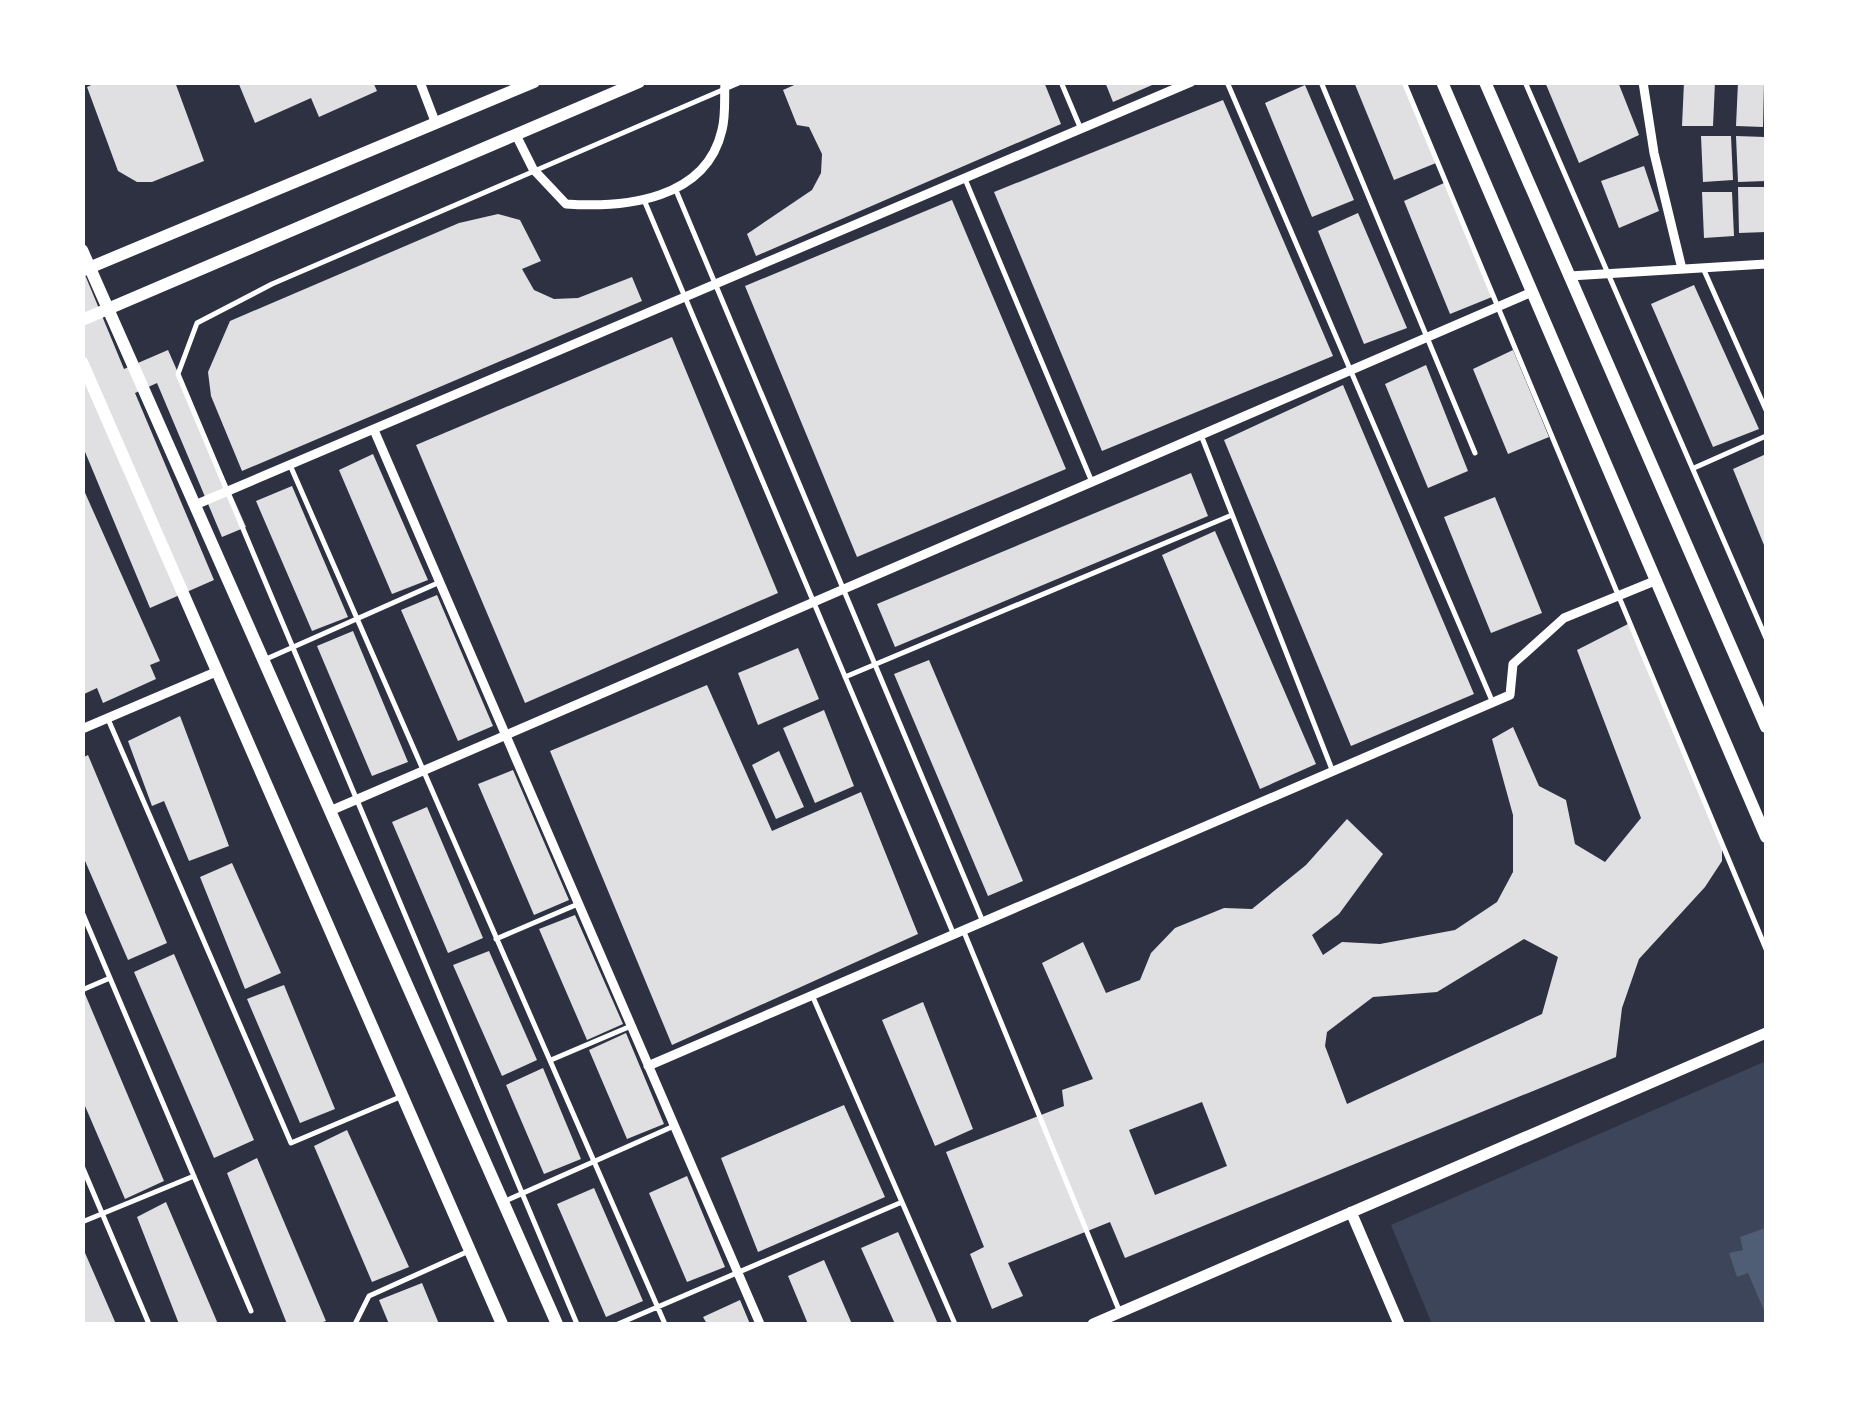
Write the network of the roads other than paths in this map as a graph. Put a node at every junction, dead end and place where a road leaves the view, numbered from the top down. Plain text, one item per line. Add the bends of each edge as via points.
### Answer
1 (420, 82) edge
2 (534, 82) edge
3 (638, 82) edge
4 (741, 82) edge
5 (1061, 82) edge
6 (1191, 82) edge
7 (1228, 82) edge
8 (1321, 82) edge
9 (1404, 82) edge
10 (1442, 82) edge
11 (1486, 82) edge
12 (1524, 82) edge
13 (1643, 82) edge
14 (725, 86) edge
15 (436, 124) junction
16 (1081, 130) junction
17 (516, 134) junction
18 (533, 169) junction
19 (965, 179) junction
20 (675, 188) junction
21 (644, 200) junction
22 (82, 250) edge
23 (1766, 264) edge
24 (1703, 268) junction
25 (86, 269) edge
26 (1682, 269) junction
27 (1608, 274) junction
28 (1570, 276) junction
29 (716, 286) junction
30 (1532, 292) junction
31 (685, 298) junction
32 (1499, 306) junction
33 (108, 308) junction
34 (82, 320) edge
35 (1427, 337) junction
36 (82, 362) edge
37 (1351, 370) junction
38 (1766, 410) edge
39 (374, 430) junction
40 (1201, 434) junction
41 (1766, 436) edge
42 (1475, 453) dead end
43 (290, 465) junction
44 (1694, 468) junction
45 (1092, 482) junction
46 (227, 492) junction
47 (195, 505) junction
48 (1232, 515) junction
49 (1657, 580) junction
50 (440, 582) junction
51 (844, 590) junction
52 (1621, 595) junction
53 (814, 602) junction
54 (357, 619) junction
55 (1766, 638) edge
56 (292, 648) junction
57 (264, 661) junction
58 (875, 664) junction
59 (218, 672) junction
60 (845, 676) junction
61 (1494, 703) junction
62 (108, 718) junction
63 (1766, 726) edge
64 (82, 729) edge
65 (506, 736) junction
66 (424, 771) junction
67 (1332, 772) junction
68 (355, 801) junction
69 (330, 812) junction
70 (1766, 838) edge
71 (578, 904) junction
72 (82, 912) edge
73 (983, 922) junction
74 (958, 932) junction
75 (496, 938) junction
76 (1766, 949) edge
77 (110, 978) junction
78 (82, 990) edge
79 (812, 995) junction
80 (631, 1026) junction
81 (1766, 1033) edge
82 (550, 1061) junction
83 (648, 1066) junction
84 (402, 1096) junction
85 (674, 1126) junction
86 (594, 1162) junction
87 (82, 1166) edge
88 (194, 1176) junction
89 (521, 1194) junction
90 (503, 1202) junction
91 (902, 1202) junction
92 (1352, 1212) junction
93 (103, 1214) junction
94 (82, 1222) edge
95 (470, 1251) junction
96 (738, 1273) junction
97 (657, 1308) junction
98 (250, 1310) dead end
99 (1120, 1313) junction
100 (149, 1324) edge
101 (355, 1324) edge
102 (502, 1324) edge
103 (558, 1324) edge
104 (577, 1324) edge
105 (618, 1324) edge
106 (664, 1324) edge
107 (760, 1324) edge
108 (954, 1324) edge
109 (1093, 1324) edge
110 (1399, 1324) edge

1 - 15 street
2 - 15 main road
3 - 17 main road
4 - 14 lane
5 - 16 lane
6 - 16 street
7 - 37 lane
8 - 35 lane
9 - 32 lane
10 - 30 main road
11 - 28 main road
12 - 27 lane
13 - 26 street
14 - 18 lane
14 - 20 street via 722,131 705,166
15 - 25 main road
16 - 19 street
17 - 18 street
17 - 33 main road
18 - 21 street via 566,204 614,207
18 - 46 lane via 197,323 178,374
19 - 29 street
19 - 45 lane
20 - 21 street
20 - 29 lane
21 - 31 lane
22 - 25 main road
23 - 24 street
24 - 26 street
24 - 38 lane
25 - 33 main road
26 - 27 street
27 - 28 street
27 - 44 lane
28 - 63 main road
29 - 31 street
29 - 51 lane
30 - 32 street
30 - 49 main road
31 - 39 street
31 - 53 lane
32 - 35 street
32 - 52 lane
33 - 34 main road
33 - 47 main road
35 - 37 street
35 - 42 lane
36 - 59 main road
37 - 40 street
37 - 61 lane
39 - 43 street
39 - 50 street
40 - 45 street
40 - 48 lane
41 - 44 lane
43 - 46 street
43 - 54 lane
44 - 55 lane
45 - 51 street
46 - 47 street
46 - 56 lane
47 - 57 main road
48 - 58 lane
48 - 67 lane
49 - 52 street
49 - 70 main road
50 - 54 lane
50 - 65 street
51 - 53 street
51 - 58 lane
52 - 61 street via 1564,618 1513,664 1510,695
52 - 76 lane
53 - 60 lane
53 - 65 street
54 - 56 lane
54 - 66 lane
56 - 57 lane
56 - 68 lane
57 - 69 main road
58 - 60 lane
58 - 73 lane
59 - 62 street
59 - 84 main road
60 - 74 lane
61 - 67 street
62 - 64 street
62 - 84 lane via 291,1143
65 - 66 street
65 - 71 street
66 - 68 street
66 - 75 lane
67 - 73 street
68 - 69 street
68 - 89 lane
69 - 90 main road
71 - 75 lane
71 - 80 street
72 - 77 lane
73 - 74 street
74 - 79 street
74 - 99 lane
75 - 82 lane
77 - 78 lane
77 - 88 lane
79 - 83 street
79 - 91 lane
80 - 82 lane
80 - 83 street
81 - 92 street
82 - 86 lane
83 - 85 street
84 - 95 main road
85 - 86 lane
85 - 96 street
86 - 89 lane
86 - 97 lane
87 - 93 lane
88 - 93 lane
88 - 98 lane
89 - 90 lane
89 - 104 lane
90 - 103 main road
91 - 96 lane
91 - 108 lane
92 - 99 street
92 - 110 street
93 - 94 lane
93 - 100 lane
95 - 101 lane via 369,1296
95 - 102 main road
96 - 97 lane
96 - 107 street
97 - 105 lane
97 - 106 lane
99 - 109 street

